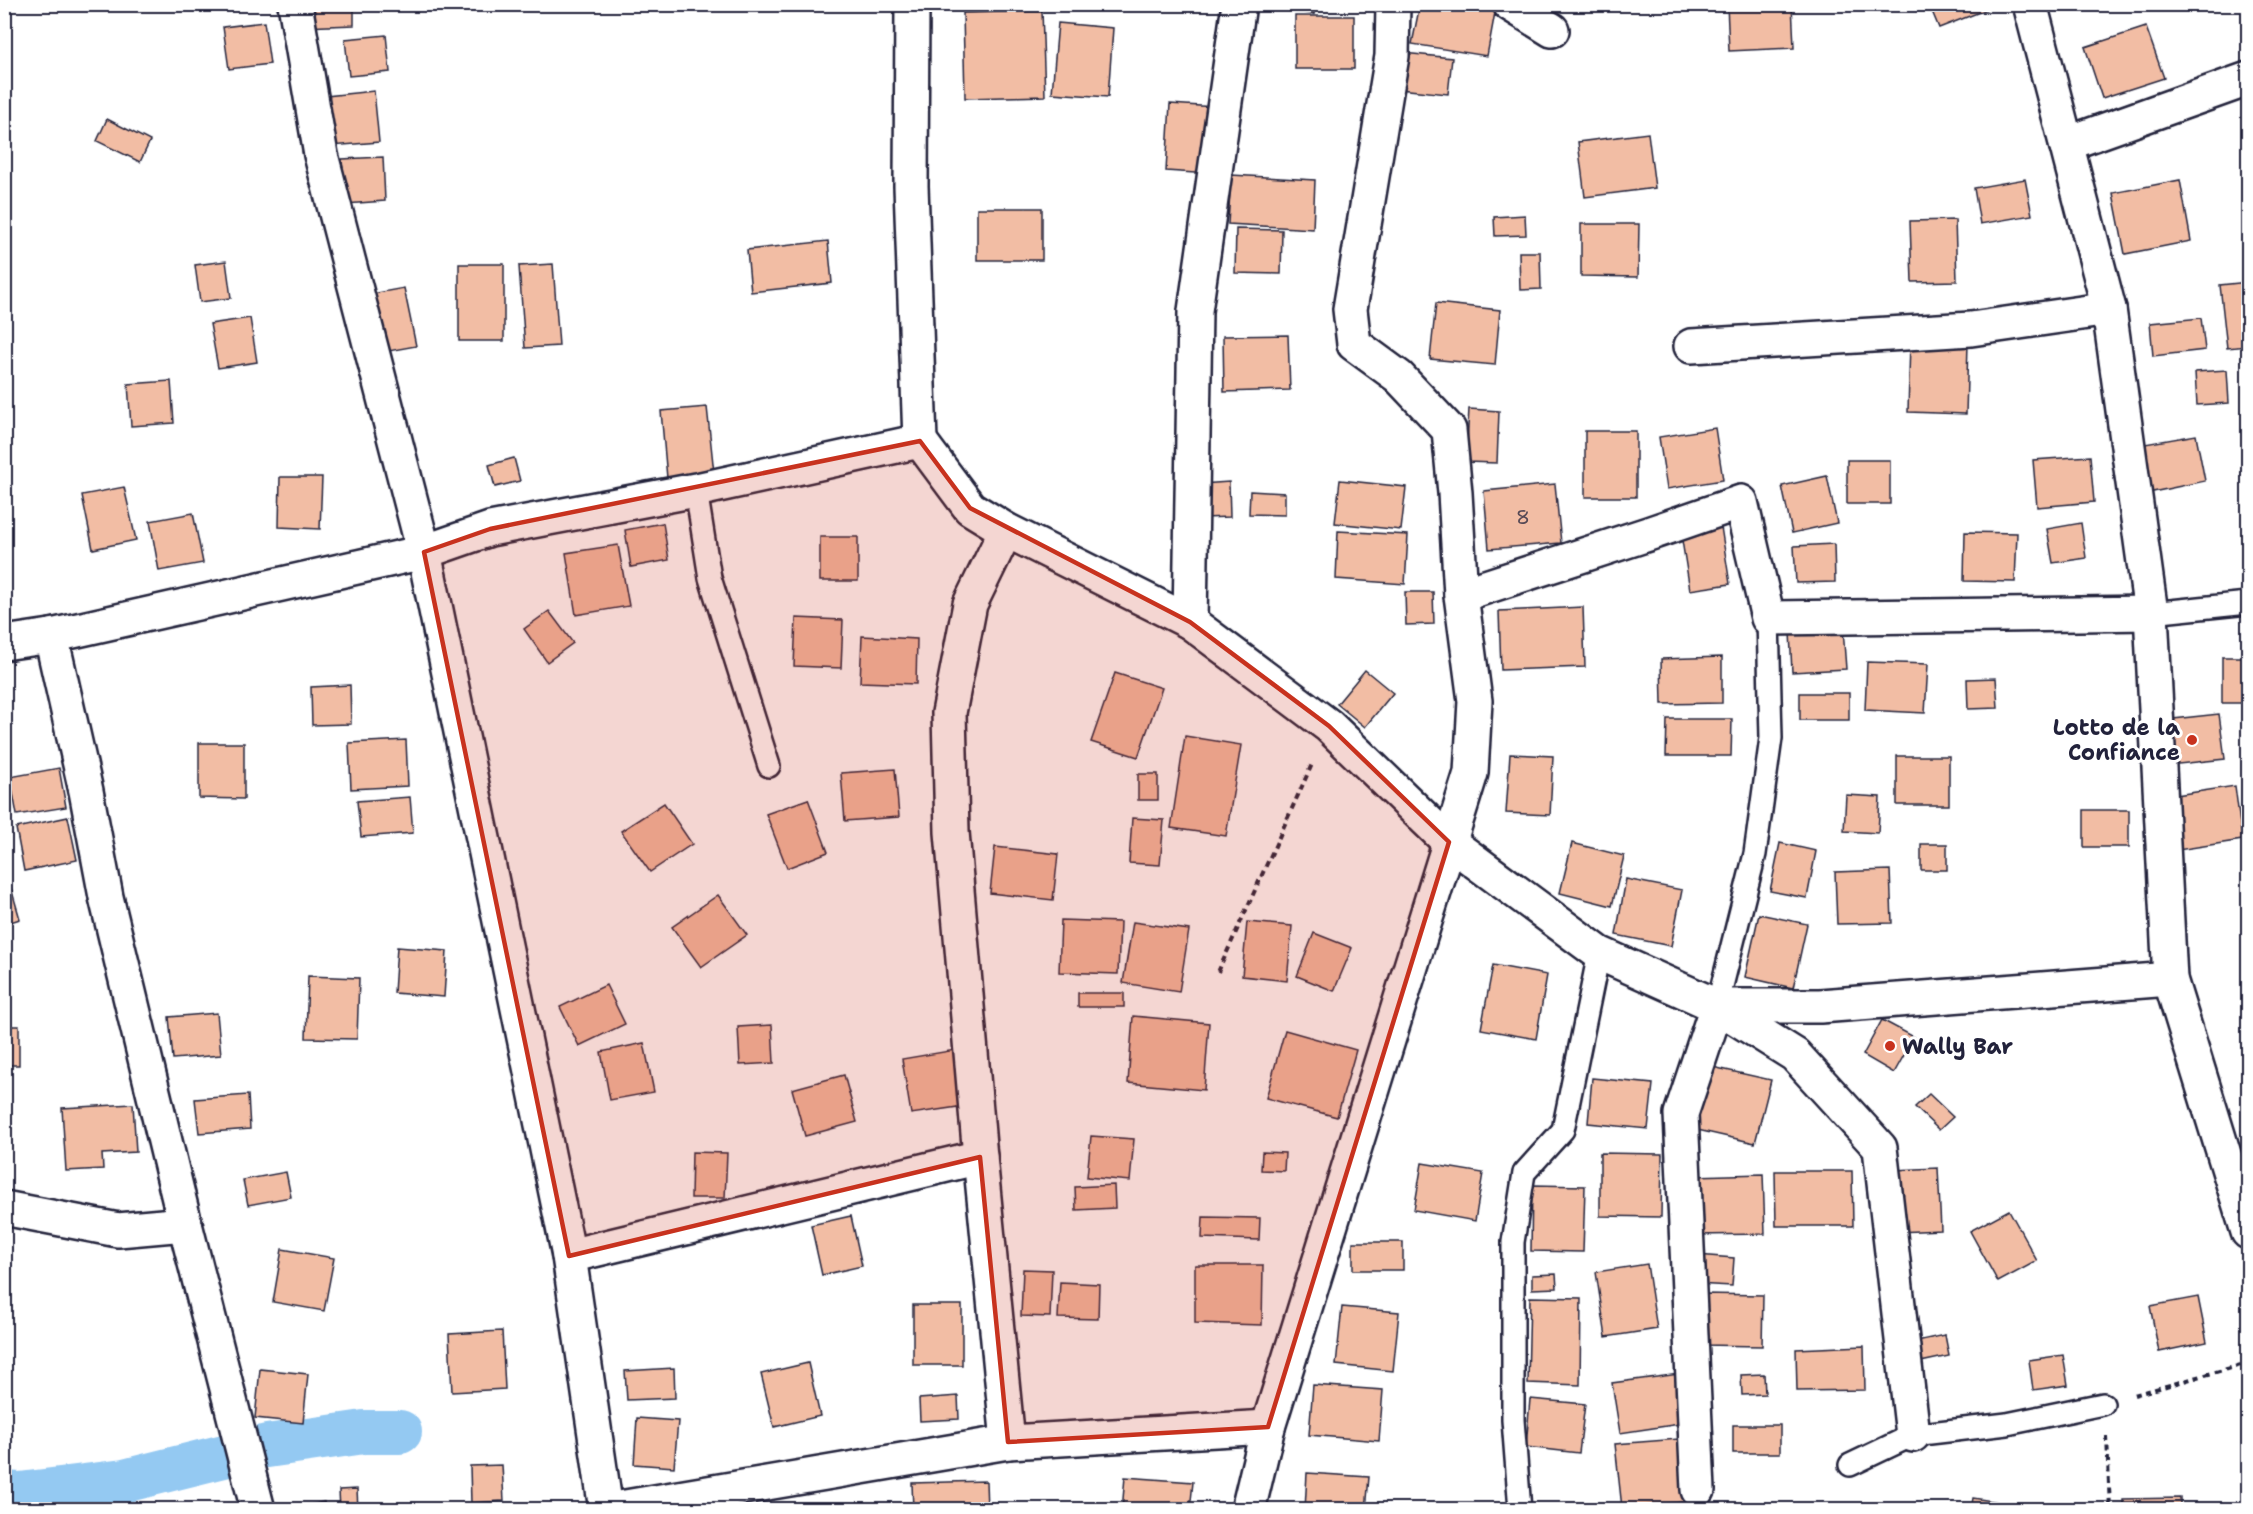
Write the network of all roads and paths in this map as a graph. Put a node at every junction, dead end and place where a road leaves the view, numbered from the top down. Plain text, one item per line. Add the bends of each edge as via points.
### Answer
1 (295, 4) edge
2 (912, 4) edge
3 (1239, 4) edge
4 (1393, 4) edge
5 (1510, 4) edge
6 (2030, 4) edge
7 (1552, 30) dead end
8 (2248, 79) edge
9 (2066, 144) junction
10 (2109, 309) junction
11 (1691, 346) dead end
12 (920, 441) junction
13 (696, 490) junction
14 (1006, 530) junction
15 (424, 552) junction
16 (1461, 595) junction
17 (2248, 603) edge
18 (2151, 613) junction
19 (1768, 618) junction
20 (1190, 622) junction
21 (51, 636) junction
22 (4, 643) edge
23 (1329, 726) junction
24 (769, 766) dead end
25 (1449, 842) junction
26 (1599, 953) junction
27 (1218, 972) dead end
28 (2170, 978) junction
29 (1717, 1006) junction
30 (980, 1157) junction
31 (4, 1209) edge
32 (2246, 1215) edge
33 (185, 1224) junction
34 (568, 1256) junction
35 (2248, 1363) edge
36 (2103, 1404) junction
37 (1268, 1427) junction
38 (1913, 1435) junction
39 (1008, 1442) junction
40 (1850, 1465) dead end
41 (1698, 1490) dead end
42 (258, 1509) edge
43 (607, 1509) edge
44 (1248, 1509) edge
45 (1520, 1509) edge
46 (2110, 1509) edge

1 - 15 street via 321,155
2 - 12 street via 911,186
3 - 20 street via 1195,311
4 - 16 street via 1392,56 1350,309 1354,344 1399,377 1449,430
5 - 7 street
6 - 9 street
8 - 9 street
9 - 10 street
10 - 11 street via 1971,328
10 - 18 street
12 - 13 street
12 - 14 street via 970,508
13 - 15 street via 490,529
13 - 24 lane via 710,578
14 - 20 street
14 - 30 street via 970,604 949,712 952,832
15 - 21 street
15 - 34 street
16 - 19 street via 1741,502
16 - 25 street via 1475,701 1471,772
17 - 18 lane
18 - 19 street
18 - 28 street
19 - 29 lane via 1771,738 1755,854
20 - 23 street
21 - 22 street
21 - 33 street via 106,897
23 - 25 street
23 - 27 path
25 - 26 street
25 - 37 street
26 - 29 street
26 - 45 lane via 1563,1130 1524,1173 1513,1242 1513,1420
28 - 29 street via 1820,1006
28 - 32 street
29 - 38 street via 1795,1055 1880,1148
29 - 41 street via 1681,1114
30 - 34 street
30 - 39 street
31 - 33 street via 118,1230
33 - 42 street
34 - 43 street
35 - 36 path
36 - 38 lane via 2007,1424
36 - 46 path via 2107,1416
37 - 39 street
37 - 44 street
38 - 40 lane
39 - 43 street

